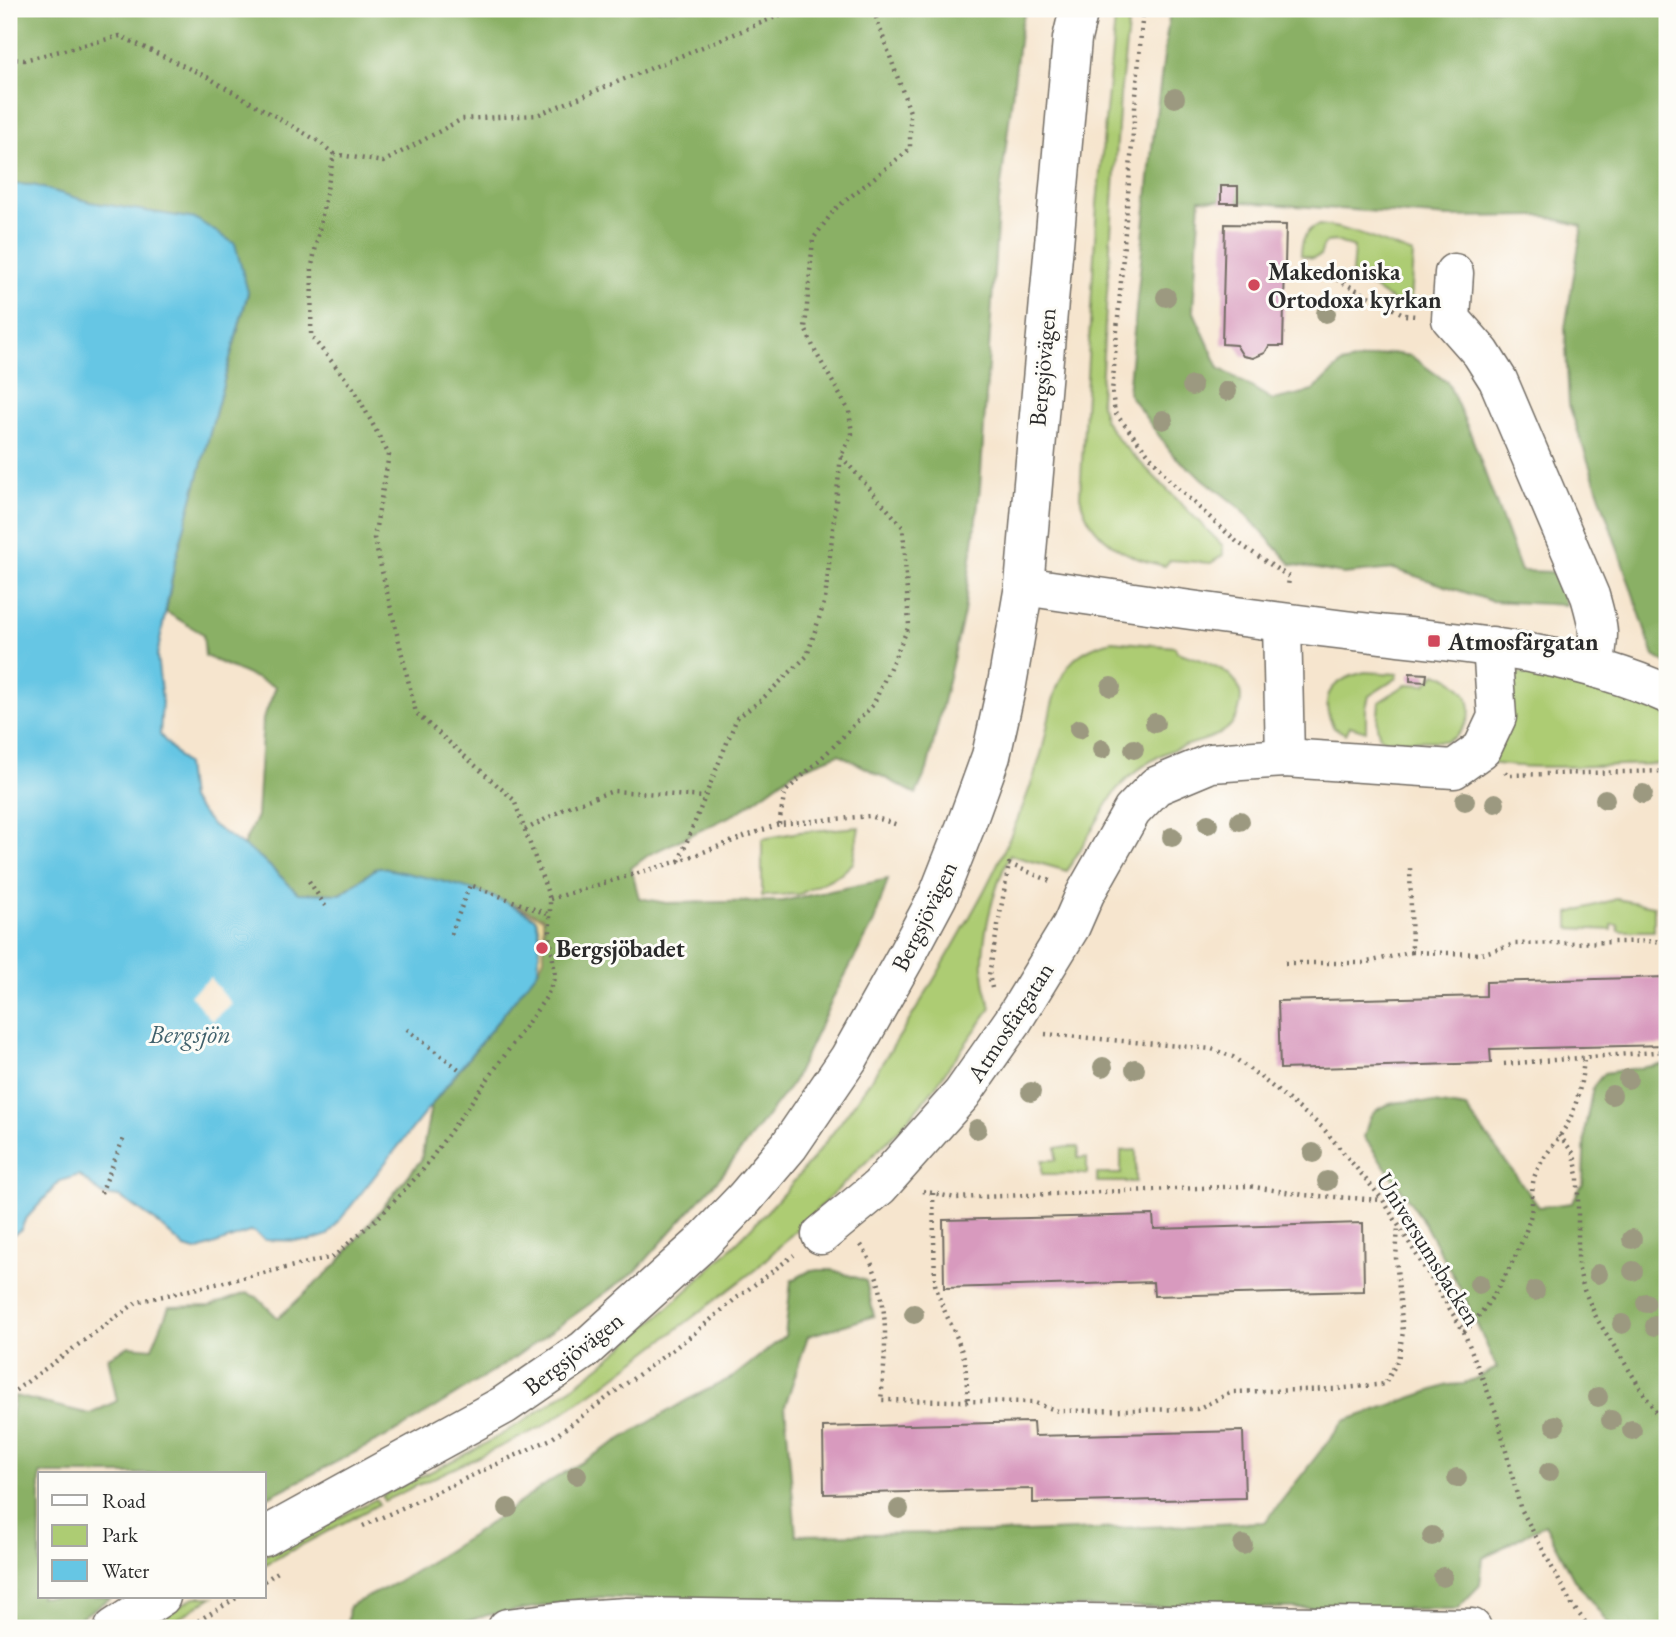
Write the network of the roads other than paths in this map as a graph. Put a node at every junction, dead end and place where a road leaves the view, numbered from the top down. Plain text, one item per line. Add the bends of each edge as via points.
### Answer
1 (1079, 9) edge
2 (1454, 273) dead end
3 (1024, 586) junction
4 (1282, 623) junction
5 (1492, 646) junction
6 (1593, 667) junction
7 (1667, 694) edge
8 (1285, 758) junction
9 (832, 1226) road end
10 (266, 1536) edge
11 (159, 1598) edge
12 (628, 1623) edge
13 (977, 1625) edge
14 (1125, 1626) edge
15 (114, 1628) edge
16 (507, 1628) edge
17 (1472, 1628) edge

1 - 3 street, Bergsjövägen via 1072,39
2 - 6 street via 1451,319 1498,380 1576,561 1599,627
3 - 4 street
3 - 10 street, Bergsjövägen via 990,756 938,897 849,1058 789,1146 700,1245 584,1350 504,1405
4 - 5 street
4 - 8 street
5 - 6 street
5 - 8 street, Atmosfärgatan via 1497,717 1482,749 1454,769
6 - 7 street
8 - 9 street, Atmosfärgatan via 1211,763 1156,786 1132,811 1084,894 1071,926 962,1094 879,1187
11 - 15 street
12 - 13 street
12 - 16 street via 563,1620
13 - 14 street
14 - 17 street

